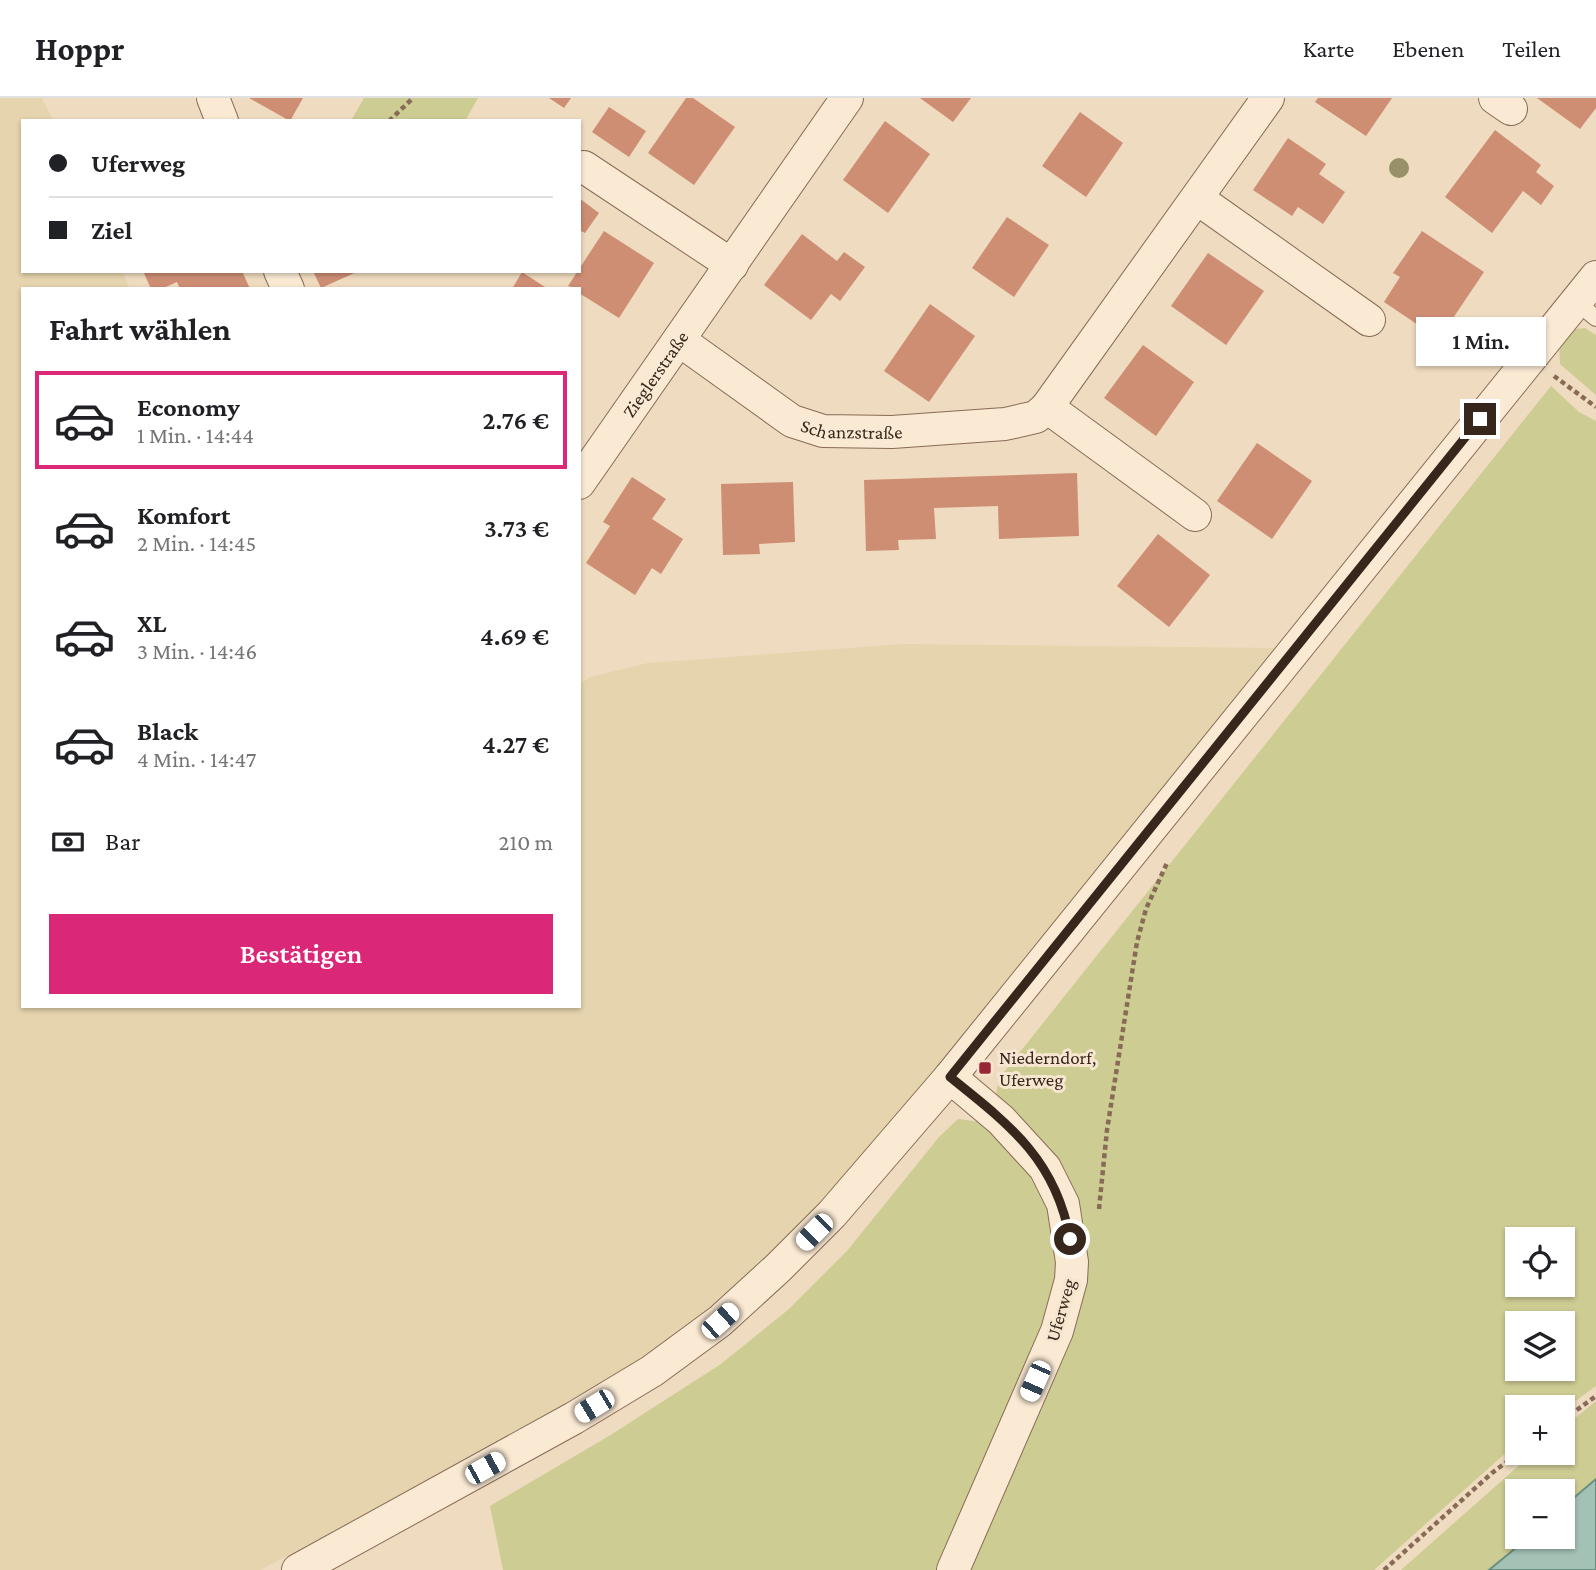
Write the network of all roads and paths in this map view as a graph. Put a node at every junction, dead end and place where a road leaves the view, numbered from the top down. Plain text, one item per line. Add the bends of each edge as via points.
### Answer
1 (213, 98) edge
2 (413, 98) edge
3 (847, 98) edge
4 (1268, 98) edge
5 (221, 119) edge
6 (391, 119) edge
7 (584, 167) dead end
8 (1198, 199) junction
9 (733, 265) junction
10 (1596, 277) edge
11 (1585, 310) edge
12 (1369, 320) dead end
13 (679, 340) junction
14 (1530, 357) junction
15 (1557, 378) junction
16 (1548, 389) dead end
17 (1047, 407) junction
18 (1596, 407) edge
19 (581, 480) edge
20 (1195, 515) dead end
21 (1168, 861) dead end
22 (950, 1077) junction
23 (1098, 1220) dead end
24 (1596, 1396) edge
25 (1575, 1411) edge
26 (1505, 1463) edge
27 (298, 1570) edge
28 (953, 1570) edge
29 (1384, 1570) edge

1 - 5 street
2 - 6 path
3 - 9 street, Zieglerstraße
4 - 8 street, Schanzstraße
7 - 9 street
8 - 12 street
8 - 17 street, Schanzstraße
9 - 13 street, Zieglerstraße
10 - 11 street
11 - 14 street
13 - 17 street, Schanzstraße via 786,417 823,431 892,432 1005,424 1036,417
13 - 19 street, Zieglerstraße
14 - 15 path
14 - 22 street
15 - 16 path
15 - 18 path
17 - 20 street
21 - 23 path via 1137,942 1107,1130
22 - 27 street via 832,1214 720,1321 652,1371 574,1418
22 - 28 street, Uferweg via 1001,1120 1045,1168 1063,1204 1072,1262 1057,1331
24 - 25 path
26 - 29 path

